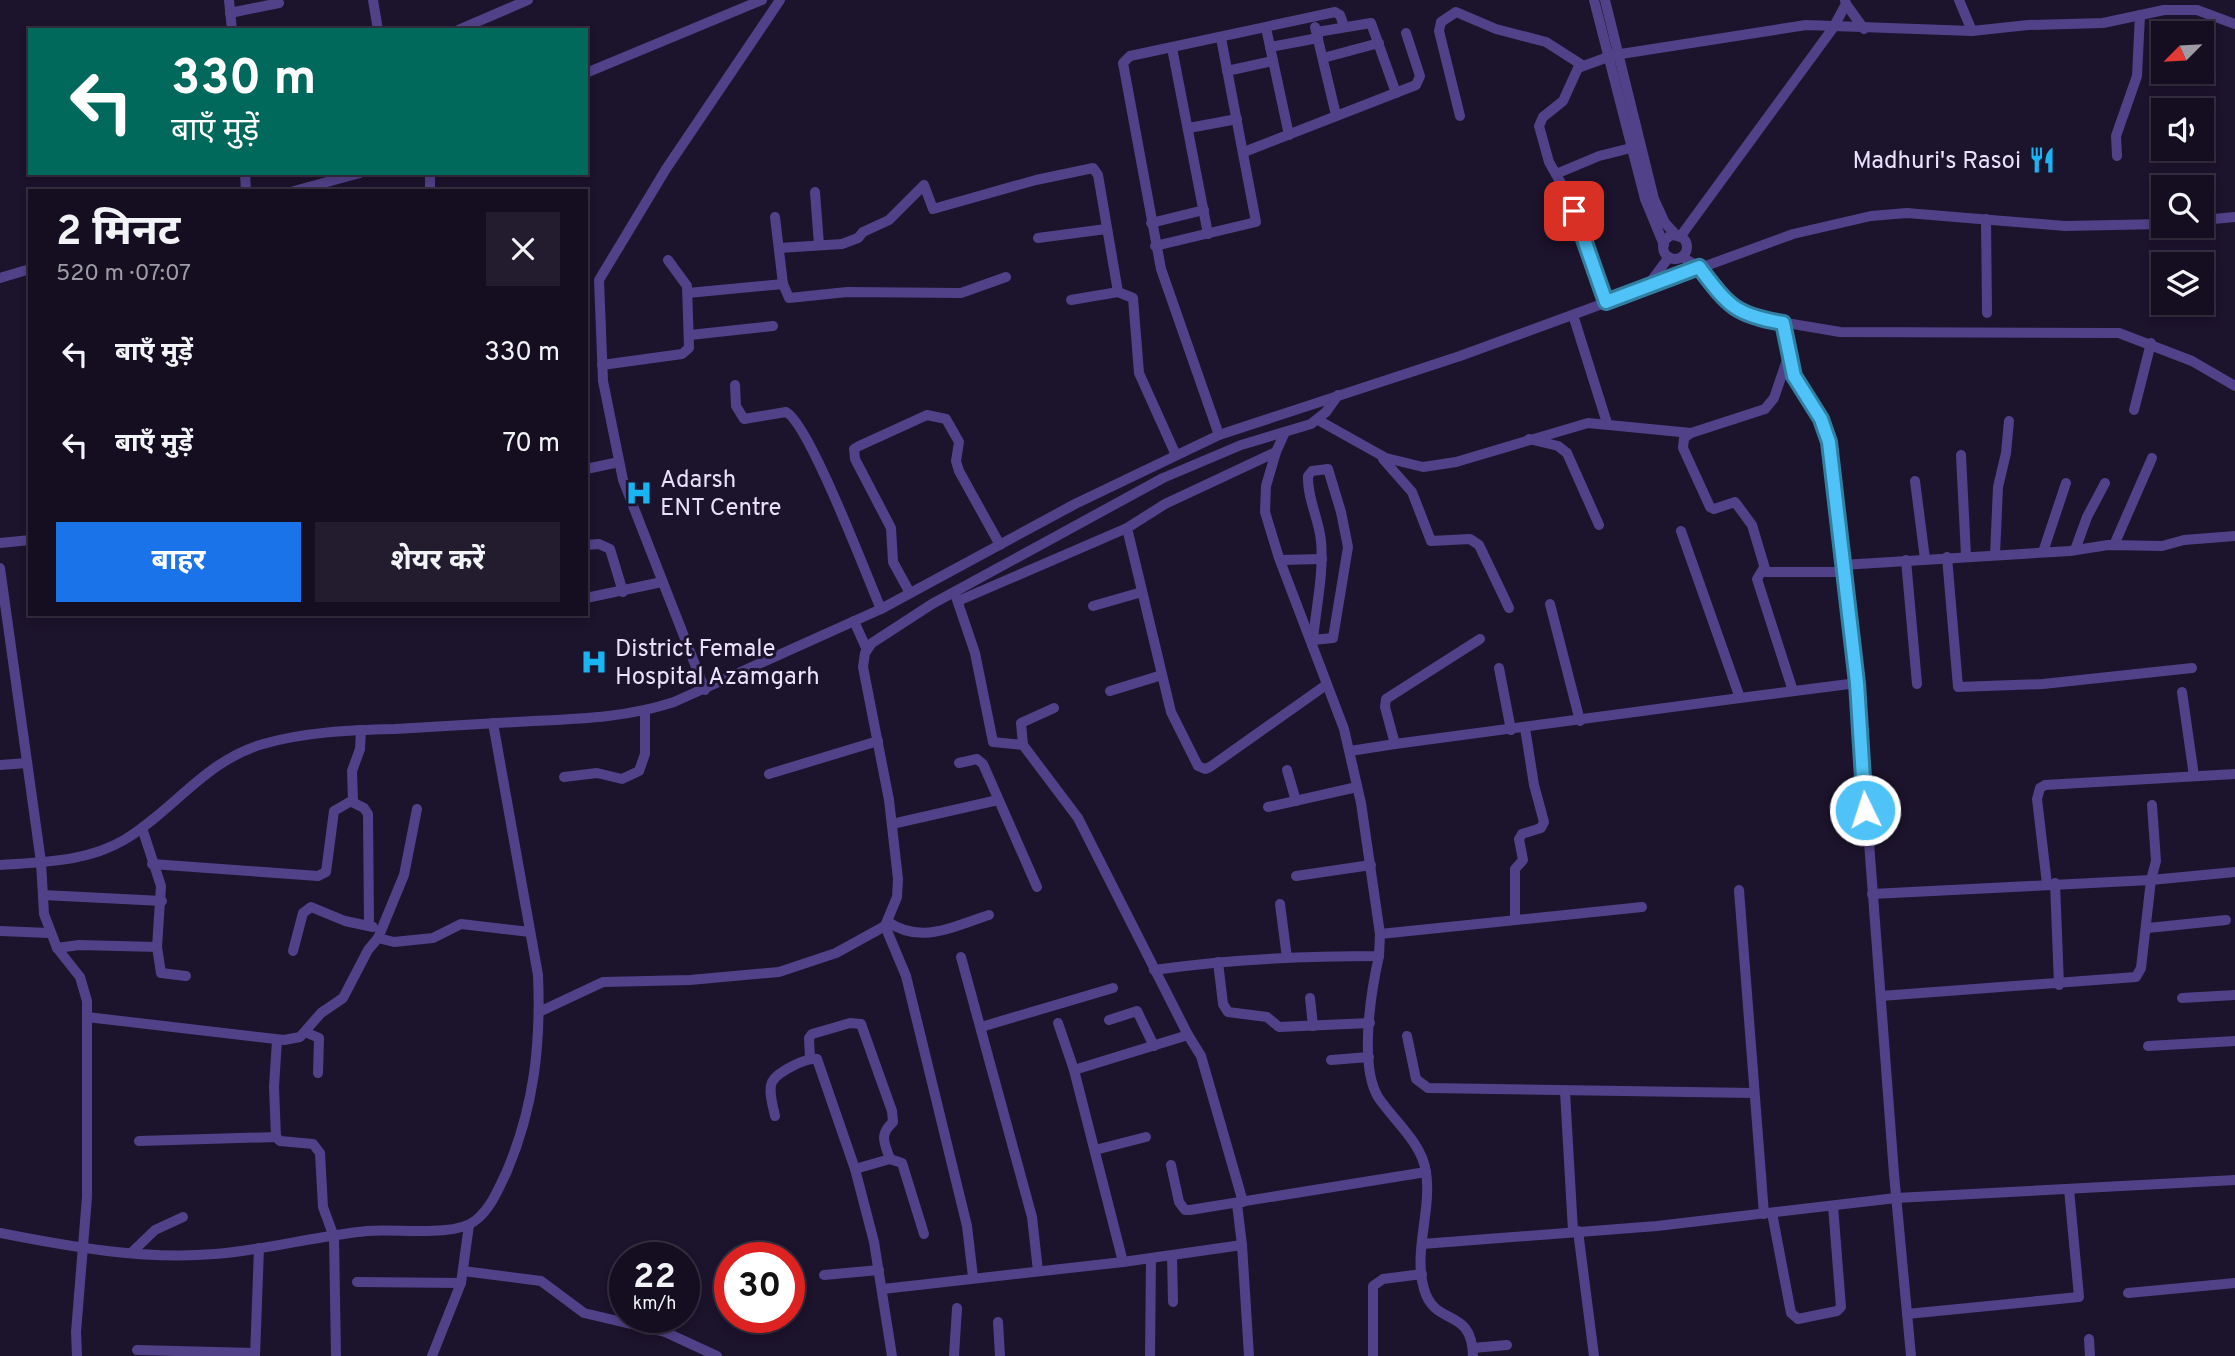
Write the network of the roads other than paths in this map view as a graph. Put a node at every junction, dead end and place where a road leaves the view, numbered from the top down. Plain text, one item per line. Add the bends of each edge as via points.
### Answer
1 (229, 0) edge
2 (373, 0) edge
3 (528, 0) edge
4 (780, 0) edge
5 (1594, 0) edge
6 (1605, 0) edge
7 (1959, 0) edge
8 (755, 2) edge
9 (1846, 2) edge
10 (279, 3) dead end
11 (2195, 5) edge
12 (230, 13) junction
13 (2140, 15) junction
14 (1313, 18) junction
15 (2235, 24) edge
16 (1344, 26) junction
17 (232, 28) edge
18 (379, 28) edge
19 (462, 28) edge
20 (1266, 28) junction
21 (1833, 28) junction
22 (1864, 29) junction
23 (1972, 31) junction
24 (1406, 33) dead end
25 (1317, 35) junction
26 (1221, 38) junction
27 (1379, 43) junction
28 (1270, 47) junction
29 (1172, 48) junction
30 (1612, 56) junction
31 (1323, 58) junction
32 (1273, 61) junction
33 (1582, 65) junction
34 (1227, 71) junction
35 (588, 72) edge
36 (1396, 93) junction
37 (1336, 116) junction
38 (1460, 116) dead end
39 (1237, 119) junction
40 (1189, 128) junction
41 (1289, 135) junction
42 (1631, 148) junction
43 (1244, 152) junction
44 (2117, 156) dead end
45 (1556, 174) junction
46 (353, 175) edge
47 (301, 189) edge
48 (815, 192) dead end
49 (1204, 210) junction
50 (775, 217) dead end
51 (2235, 217) edge
52 (1986, 219) junction
53 (2214, 219) edge
54 (1151, 223) junction
55 (2151, 225) edge
56 (1106, 229) junction
57 (1208, 234) junction
58 (1679, 236) junction
59 (1038, 238) dead end
60 (820, 246) junction
61 (1156, 246) junction
62 (1664, 246) junction
63 (779, 248) junction
64 (1669, 257) junction
65 (1682, 257) junction
66 (668, 260) dead end
67 (1699, 267) junction
68 (28, 269) edge
69 (588, 276) edge
70 (1006, 277) dead end
71 (0, 278) edge
72 (599, 280) junction
73 (783, 284) junction
74 (1646, 288) junction
75 (1118, 292) junction
76 (688, 293) junction
77 (1071, 300) dead end
78 (1606, 302) junction
79 (1987, 313) dead end
80 (1573, 315) junction
81 (1783, 323) junction
82 (773, 326) dead end
83 (690, 335) junction
84 (2151, 343) junction
85 (1788, 357) junction
86 (602, 365) junction
87 (735, 385) dead end
88 (2235, 386) edge
89 (1338, 395) junction
90 (2134, 410) dead end
91 (1318, 420) junction
92 (2009, 421) dead end
93 (1607, 423) junction
94 (1285, 432) junction
95 (1691, 433) junction
96 (1219, 435) junction
97 (1528, 439) junction
98 (1276, 452) junction
99 (1175, 453) junction
100 (1380, 455) junction
101 (1961, 455) dead end
102 (2152, 458) dead end
103 (620, 462) junction
104 (588, 470) edge
105 (1915, 481) dead end
106 (2105, 482) dead end
107 (2066, 484) dead end
108 (1599, 525) dead end
109 (1127, 528) junction
110 (1681, 531) dead end
111 (2235, 536) edge
112 (28, 540) edge
113 (0, 543) edge
114 (588, 545) edge
115 (1000, 545) junction
116 (2114, 545) junction
117 (2075, 550) junction
118 (2043, 552) junction
119 (1995, 555) junction
120 (1966, 556) junction
121 (1947, 557) junction
122 (1322, 559) junction
123 (1924, 559) junction
124 (1280, 560) junction
125 (1906, 560) junction
126 (0, 568) edge
127 (1763, 569) junction
128 (1842, 569) junction
129 (662, 582) junction
130 (624, 592) junction
131 (1142, 592) junction
132 (909, 593) junction
133 (588, 597) edge
134 (957, 598) junction
135 (1550, 604) dead end
136 (1093, 606) dead end
137 (1509, 608) dead end
138 (881, 609) junction
139 (855, 621) junction
140 (1480, 639) dead end
141 (1312, 643) junction
142 (867, 650) junction
143 (12, 653) junction
144 (0, 654) edge
145 (2192, 667) dead end
146 (1499, 668) dead end
147 (1162, 675) junction
148 (1857, 683) junction
149 (1917, 684) dead end
150 (1326, 685) junction
151 (705, 690) junction
152 (1110, 691) dead end
153 (1793, 691) junction
154 (2182, 692) dead end
155 (1740, 698) junction
156 (1055, 708) dead end
157 (645, 712) junction
158 (1580, 721) junction
159 (493, 723) junction
160 (1525, 728) junction
161 (361, 730) junction
162 (1511, 730) junction
163 (878, 741) junction
164 (1395, 744) junction
165 (1023, 745) junction
166 (1350, 751) junction
167 (27, 763) junction
168 (959, 763) dead end
169 (0, 765) edge
170 (1287, 770) dead end
171 (769, 774) dead end
172 (2235, 774) edge
173 (2194, 776) junction
174 (564, 778) dead end
175 (1357, 787) junction
176 (998, 800) junction
177 (1296, 801) junction
178 (352, 802) junction
179 (2152, 805) dead end
180 (1268, 807) dead end
181 (417, 809) dead end
182 (892, 824) junction
183 (142, 828) junction
184 (41, 862) junction
185 (152, 864) junction
186 (0, 865) edge
187 (1371, 865) junction
188 (2235, 872) edge
189 (1296, 876) dead end
190 (2151, 880) junction
191 (2051, 883) junction
192 (1037, 887) dead end
193 (1740, 890) dead end
194 (1872, 894) junction
195 (43, 895) junction
196 (162, 901) junction
197 (1279, 904) dead end
198 (1642, 907) dead end
199 (989, 915) dead end
200 (1515, 920) junction
201 (2227, 920) dead end
202 (886, 924) junction
203 (369, 926) junction
204 (2148, 928) junction
205 (0, 931) edge
206 (530, 932) junction
207 (50, 933) junction
208 (381, 934) junction
209 (1380, 934) junction
210 (157, 947) junction
211 (57, 948) junction
212 (293, 951) dead end
213 (1378, 956) junction
214 (961, 957) dead end
215 (1287, 958) junction
216 (1218, 962) junction
217 (1154, 970) junction
218 (186, 976) dead end
219 (2059, 985) junction
220 (1113, 988) dead end
221 (2235, 995) edge
222 (1881, 996) junction
223 (1310, 998) dead end
224 (2182, 998) dead end
225 (539, 1012) junction
226 (87, 1017) junction
227 (1109, 1020) dead end
228 (1058, 1023) dead end
229 (1370, 1023) junction
230 (1313, 1026) junction
231 (981, 1027) junction
232 (305, 1032) junction
233 (1188, 1035) junction
234 (1406, 1036) dead end
235 (277, 1040) junction
236 (2235, 1041) edge
237 (1154, 1046) junction
238 (2148, 1046) dead end
239 (1369, 1057) junction
240 (810, 1058) junction
241 (1331, 1060) dead end
242 (1074, 1070) junction
243 (318, 1073) dead end
244 (1564, 1092) junction
245 (1754, 1093) junction
246 (775, 1116) dead end
247 (276, 1137) junction
248 (1146, 1137) dead end
249 (139, 1141) dead end
250 (1095, 1150) junction
251 (890, 1159) junction
252 (1171, 1166) dead end
253 (855, 1169) junction
254 (1426, 1172) junction
255 (2235, 1180) edge
256 (2069, 1189) junction
257 (1896, 1198) junction
258 (1240, 1203) junction
259 (1833, 1206) junction
260 (1768, 1214) junction
261 (183, 1217) dead end
262 (468, 1225) junction
263 (1576, 1231) junction
264 (0, 1233) edge
265 (924, 1234) dead end
266 (334, 1237) junction
267 (1422, 1244) junction
268 (1242, 1245) junction
269 (84, 1248) junction
270 (258, 1248) junction
271 (131, 1253) junction
272 (1172, 1255) junction
273 (1151, 1258) junction
274 (1123, 1262) junction
275 (879, 1270) junction
276 (463, 1271) junction
277 (1038, 1271) junction
278 (1422, 1274) junction
279 (824, 1275) dead end
280 (973, 1277) junction
281 (357, 1282) dead end
282 (461, 1283) junction
283 (2235, 1283) edge
284 (883, 1289) junction
285 (2128, 1293) dead end
286 (1173, 1302) dead end
287 (957, 1308) dead end
288 (1907, 1314) junction
289 (998, 1322) dead end
290 (2089, 1339) dead end
291 (1507, 1345) dead end
292 (138, 1350) dead end
293 (1473, 1352) edge
294 (255, 1355) edge
295 (77, 1356) edge
296 (336, 1356) edge
297 (432, 1356) edge
298 (718, 1356) edge
299 (892, 1356) edge
300 (954, 1356) edge
301 (1000, 1356) edge
302 (1150, 1356) edge
303 (1249, 1356) edge
304 (1373, 1356) edge
305 (1594, 1356) edge
306 (1911, 1356) edge
307 (2090, 1356) edge

1 - 12 street
2 - 18 street
3 - 19 street
4 - 72 street via 666,169
5 - 30 street
6 - 30 street
7 - 23 street
8 - 35 street
9 - 21 street
9 - 22 street
10 - 12 street
11 - 13 street
11 - 15 street
12 - 17 street
13 - 23 street via 2103,23
13 - 44 street via 2137,76 2116,136
14 - 16 street via 1338,13
14 - 20 street
14 - 25 street
16 - 25 street
16 - 27 street via 1371,23
20 - 26 street
20 - 28 street
21 - 22 street
21 - 30 street via 1773,29
21 - 58 street
22 - 23 street
24 - 36 street via 1420,76 1416,85
25 - 28 street
25 - 31 street
26 - 29 street
26 - 34 street
27 - 31 street
27 - 36 street
28 - 32 street
29 - 40 street
29 - 54 street via 1130,56 1123,63
30 - 33 street
30 - 42 street
30 - 58 street via 1654,199 1665,223
31 - 37 street
32 - 34 street
32 - 41 street
33 - 38 street via 1555,46 1456,12 1441,22 1439,31
33 - 45 street via 1560,105 1540,122
34 - 39 street
36 - 37 street
37 - 41 street
39 - 40 street
39 - 43 street
40 - 49 street
41 - 43 street
42 - 45 street
42 - 62 street
43 - 57 street via 1256,222
45 - 78 street via 1571,201
46 - 47 street
48 - 60 street
49 - 54 street
49 - 57 street
50 - 63 street
51 - 53 street
52 - 55 street via 2108,227
52 - 67 street via 1871,216 1793,234
52 - 79 street
54 - 61 street
56 - 59 street
56 - 60 street via 1098,175 1093,168 1083,168 933,209 923,185 889,220 858,239
56 - 75 street
57 - 61 street
58 - 62 street via 1666,239
58 - 65 street via 1687,248
60 - 63 street
61 - 96 street
62 - 64 street
63 - 73 street
64 - 65 street
64 - 74 street
65 - 67 street
66 - 76 street
67 - 74 street
67 - 81 street via 1728,306
68 - 71 street
69 - 72 street
70 - 73 street via 961,293 846,292 789,298
72 - 86 street
73 - 76 street
74 - 78 street
75 - 77 street
75 - 99 street via 1133,298 1139,373
76 - 83 street
78 - 80 street
80 - 89 street
80 - 93 street
81 - 84 street via 1840,332 2108,332
81 - 85 street
82 - 83 street
83 - 86 street via 689,348 682,354
84 - 88 street
84 - 90 street
85 - 95 street via 1774,398 1765,409
85 - 128 street via 1829,442
86 - 103 street
87 - 138 street via 736,406 744,419 786,412 796,419
89 - 91 street
89 - 96 street
91 - 94 street
91 - 100 street
92 - 119 street via 2007,453 1997,487
93 - 95 street
93 - 97 street via 1579,425
94 - 98 street
94 - 134 street via 1163,478
95 - 127 street via 1684,438 1683,448 1710,507 1740,505 1752,525
96 - 99 street
97 - 100 street via 1423,467
97 - 108 street via 1558,446 1567,453
98 - 109 street via 1165,504
98 - 124 street via 1264,499
99 - 115 street
100 - 137 street via 1412,492 1431,541 1470,539 1479,545
101 - 120 street
102 - 116 street
103 - 104 street
103 - 129 street
105 - 123 street
106 - 117 street
107 - 118 street
109 - 131 street
109 - 134 street
110 - 155 street
111 - 116 street via 2162,546
112 - 113 street
114 - 130 street via 610,549
115 - 132 street
115 - 132 street via 959,471 959,442 946,419 927,415 859,446 854,449 855,459 891,528 893,562
116 - 117 street
117 - 118 street
118 - 119 street
119 - 120 street
120 - 121 street
121 - 123 street
121 - 145 street via 1955,682 1960,688
122 - 124 street
122 - 141 street
122 - 141 street via 1308,476 1328,469 1341,512 1347,557 1333,638
123 - 125 street
124 - 141 street
125 - 128 street
125 - 149 street
126 - 143 street
127 - 128 street via 1770,573
127 - 153 street via 1757,579
128 - 148 street
129 - 130 street
129 - 151 street
130 - 133 street
131 - 136 street
131 - 147 street
132 - 138 street
134 - 142 street via 891,629
134 - 165 street via 975,653 990,737 996,744
135 - 158 street
138 - 139 street
139 - 142 street
139 - 151 street
140 - 164 street via 1386,699
141 - 150 street
142 - 163 street via 863,667
143 - 144 street
143 - 167 street
146 - 162 street
147 - 150 street via 1175,724 1198,766 1205,769
147 - 152 street
148 - 153 street
148 - 194 street
150 - 166 street
151 - 157 street
153 - 155 street
154 - 173 street
155 - 158 street
156 - 165 street via 1021,723
157 - 159 street
157 - 174 street via 645,754 639,771 622,779 597,773
158 - 160 street
159 - 161 street
159 - 206 street
160 - 162 street
160 - 200 street via 1545,822 1519,839 1523,860 1515,869
161 - 178 street via 352,771
161 - 183 street via 265,743 237,752
162 - 164 street
163 - 171 street
163 - 182 street
164 - 166 street
165 - 217 street via 1077,818
166 - 175 street
167 - 169 street
167 - 184 street
168 - 176 street via 980,760
170 - 177 street
172 - 173 street
173 - 191 street via 2040,788 2037,799
175 - 177 street
175 - 187 street
176 - 182 street
176 - 192 street
177 - 180 street
178 - 185 street via 334,811 329,868 321,875
178 - 203 street via 368,814
179 - 190 street via 2157,857
181 - 208 street via 404,875
182 - 202 street via 897,897
183 - 184 street via 100,851
183 - 185 street
184 - 186 street
184 - 195 street
185 - 196 street
187 - 189 street
187 - 209 street
188 - 190 street
190 - 191 street
190 - 204 street
191 - 194 street
191 - 219 street
193 - 245 street
194 - 222 street
195 - 196 street
195 - 207 street
196 - 210 street
197 - 215 street
198 - 200 street
199 - 202 street via 927,933 903,932
200 - 209 street
201 - 204 street
202 - 225 street via 836,953 779,972 603,982
202 - 280 street via 906,976 966,1218
203 - 208 street
203 - 212 street via 345,921 317,907 307,908
204 - 219 street via 2136,977
205 - 207 street
206 - 208 street via 461,924 433,938 394,942
206 - 225 street
207 - 211 street
208 - 232 street via 343,998
209 - 213 street
210 - 211 street
210 - 218 street via 161,973
211 - 226 street via 80,977
213 - 215 street
213 - 229 street
214 - 231 street
215 - 216 street
216 - 217 street
216 - 230 street via 1228,1012 1267,1017 1279,1027
217 - 233 street
219 - 222 street
220 - 231 street
221 - 224 street
222 - 257 street
223 - 230 street
225 - 262 street via 537,1065 527,1119 496,1193 485,1211
226 - 235 street
226 - 269 street
227 - 237 street via 1137,1011
228 - 242 street
229 - 230 street
229 - 239 street
231 - 277 street via 1032,1217
232 - 235 street via 292,1040
232 - 243 street via 319,1038
233 - 237 street
233 - 258 street via 1201,1056
234 - 244 street via 1416,1079 1423,1087
235 - 247 street
236 - 238 street
237 - 242 street
239 - 241 street
239 - 254 street via 1378,1096 1412,1142
240 - 246 street via 775,1077
240 - 251 street via 809,1038 817,1032 850,1023 866,1029 894,1118 883,1132
240 - 253 street via 821,1062
242 - 250 street
244 - 245 street
244 - 263 street
245 - 260 street
247 - 249 street
247 - 266 street via 318,1149 323,1207
248 - 250 street
250 - 274 street
251 - 253 street
251 - 265 street via 906,1168
252 - 258 street via 1185,1210
253 - 275 street
254 - 258 street
254 - 267 street
255 - 256 street
256 - 257 street
256 - 288 street via 2078,1297
257 - 259 street
257 - 288 street
258 - 268 street
259 - 260 street
259 - 260 street via 1841,1307 1798,1319 1791,1313
260 - 263 street
261 - 271 street via 155,1230
262 - 266 street
262 - 276 street
263 - 267 street
263 - 305 street
264 - 269 street
266 - 270 street
266 - 296 street
267 - 278 street
268 - 272 street
268 - 303 street
269 - 271 street
269 - 295 street
270 - 271 street via 182,1256
270 - 294 street
272 - 273 street
272 - 286 street
273 - 274 street
273 - 302 street
274 - 277 street
275 - 279 street
275 - 284 street
276 - 282 street
276 - 298 street via 541,1281 584,1312 665,1332
277 - 280 street
278 - 293 street via 1428,1299 1442,1314 1466,1326 1473,1337
278 - 304 street via 1383,1279 1373,1286
280 - 284 street
281 - 282 street
282 - 297 street
283 - 285 street
284 - 299 street
287 - 300 street
288 - 306 street
289 - 301 street
290 - 307 street
291 - 293 street
292 - 294 street

